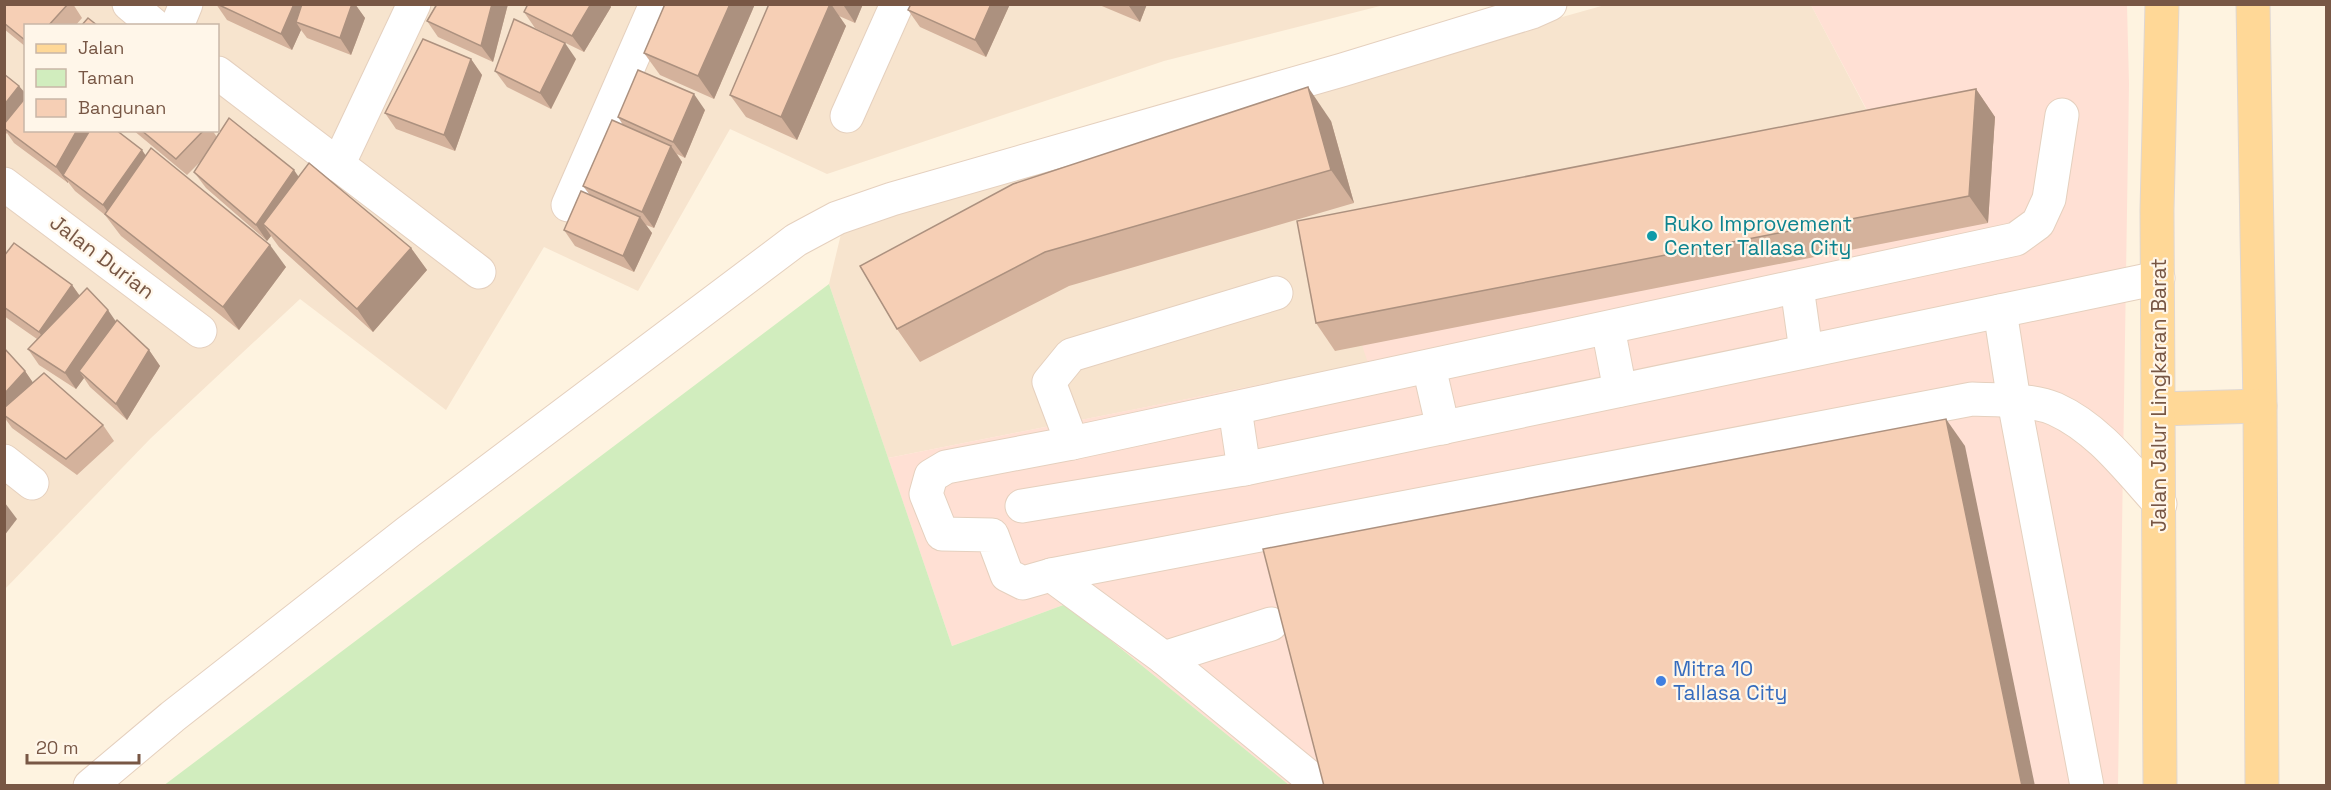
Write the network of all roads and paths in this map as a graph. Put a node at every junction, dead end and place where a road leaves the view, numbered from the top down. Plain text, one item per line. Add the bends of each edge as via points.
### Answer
1 (129, 4) edge
2 (186, 4) edge
3 (414, 4) edge
4 (656, 4) edge
5 (897, 4) edge
6 (1550, 4) edge
7 (2162, 4) edge
8 (2253, 4) edge
9 (153, 24) edge
10 (178, 24) edge
11 (219, 74) edge
12 (2062, 115) dead end
13 (848, 116) dead end
14 (338, 165) junction
15 (4, 184) edge
16 (568, 205) dead end
17 (479, 272) dead end
18 (2158, 278) junction
19 (1797, 287) junction
20 (1276, 293) dead end
21 (2000, 311) junction
22 (1608, 328) junction
23 (200, 331) dead end
24 (1806, 351) junction
25 (1429, 367) junction
26 (1620, 390) junction
27 (2014, 401) junction
28 (2260, 406) junction
29 (1235, 409) junction
30 (2159, 409) junction
31 (1443, 428) junction
32 (1072, 443) junction
33 (1011, 457) junction
34 (4, 462) edge
35 (1244, 469) junction
36 (32, 483) dead end
37 (2160, 504) junction
38 (1022, 506) junction
39 (992, 535) junction
40 (1051, 575) junction
41 (1271, 624) dead end
42 (1164, 657) junction
43 (90, 786) edge
44 (1320, 786) edge
45 (2087, 786) edge
46 (2160, 786) edge
47 (2262, 786) edge

1 - 9 street
2 - 10 street
3 - 14 street
4 - 16 street
5 - 13 street
6 - 43 street via 837,218 796,240 408,532
7 - 18 main road, Jalan Jalur Lingkaran Barat
8 - 28 main road
11 - 14 street
12 - 19 street via 2049,199 2038,223 2016,239
14 - 17 street
15 - 23 street, Jalan Durian
18 - 21 street
18 - 30 main road, Jalan Jalur Lingkaran Barat
19 - 22 street
19 - 24 street
20 - 32 street via 1071,356 1048,382
21 - 24 street
21 - 27 street
22 - 25 street
22 - 26 street
24 - 26 street
25 - 29 street
25 - 31 street
26 - 31 street
27 - 37 street via 2053,408 2093,431
27 - 40 street via 1972,399 1931,406
27 - 45 street
28 - 30 main road
28 - 47 main road
29 - 32 street
29 - 35 street
30 - 37 main road, Jalan Jalur Lingkaran Barat
31 - 35 street
32 - 33 street
33 - 38 street
33 - 39 street via 946,467 931,476 926,494 942,534
34 - 36 street
35 - 38 street
37 - 46 main road, Jalan Jalur Lingkaran Barat
38 - 39 street
39 - 40 street via 1007,575 1023,583
40 - 42 street
41 - 42 street
42 - 44 street

